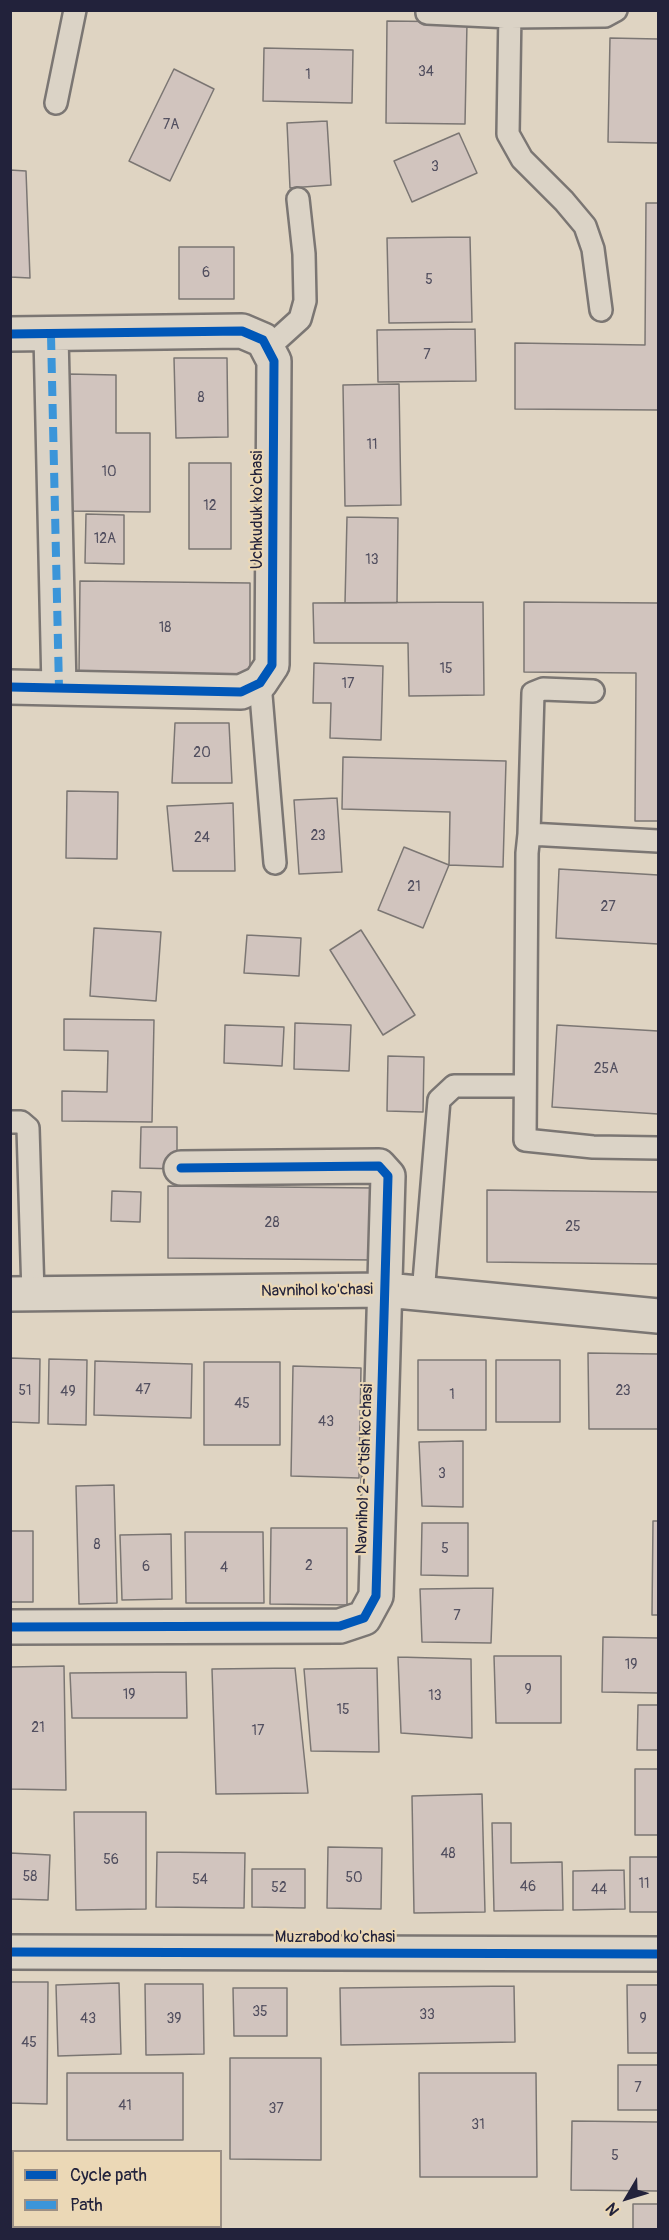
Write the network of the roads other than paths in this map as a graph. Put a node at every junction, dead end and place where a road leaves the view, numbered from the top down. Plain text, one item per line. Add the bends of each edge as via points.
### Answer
1 (75, 10) edge
2 (616, 10) edge
3 (427, 13) dead end
4 (510, 14) edge
5 (56, 103) dead end
6 (298, 199) dead end
7 (601, 310) dead end
8 (10, 334) edge
9 (51, 335) junction
10 (268, 348) junction
11 (261, 683) junction
12 (10, 687) edge
13 (59, 688) junction
14 (592, 691) dead end
15 (529, 834) junction
16 (658, 841) edge
17 (275, 863) dead end
18 (525, 1086) junction
19 (10, 1122) edge
20 (658, 1148) edge
21 (181, 1168) dead end
22 (386, 1290) junction
23 (22, 1294) edge
24 (423, 1294) junction
25 (658, 1316) edge
26 (10, 1627) edge
27 (10, 1952) edge
28 (658, 1954) edge

1 - 5 lane
2 - 4 lane via 605,16
3 - 4 lane
4 - 7 lane via 508,134 522,159 585,226 593,249
6 - 10 lane via 304,301 300,319
8 - 9 street
9 - 10 street via 242,331 263,340
9 - 13 street
10 - 11 street, Uchkuduk ko'chasi via 274,361 272,665
11 - 13 street via 241,692
11 - 17 lane
12 - 13 street
14 - 15 lane via 543,689 533,693
15 - 16 lane
15 - 18 lane
18 - 20 lane via 525,1140 592,1148
18 - 24 lane via 454,1086 439,1100
19 - 23 lane via 21,1122 28,1128
21 - 22 street, Navnihol 2- o'tish ko'chasi via 379,1166 388,1176
22 - 23 street, Navnihol ko'chasi
22 - 24 street, Navnihol ko'chasi
22 - 26 street, Navnihol 2- o'tish ko'chasi via 376,1596 364,1618 340,1626
24 - 25 street, Navnihol ko'chasi
27 - 28 street, Muzrabod ko'chasi

